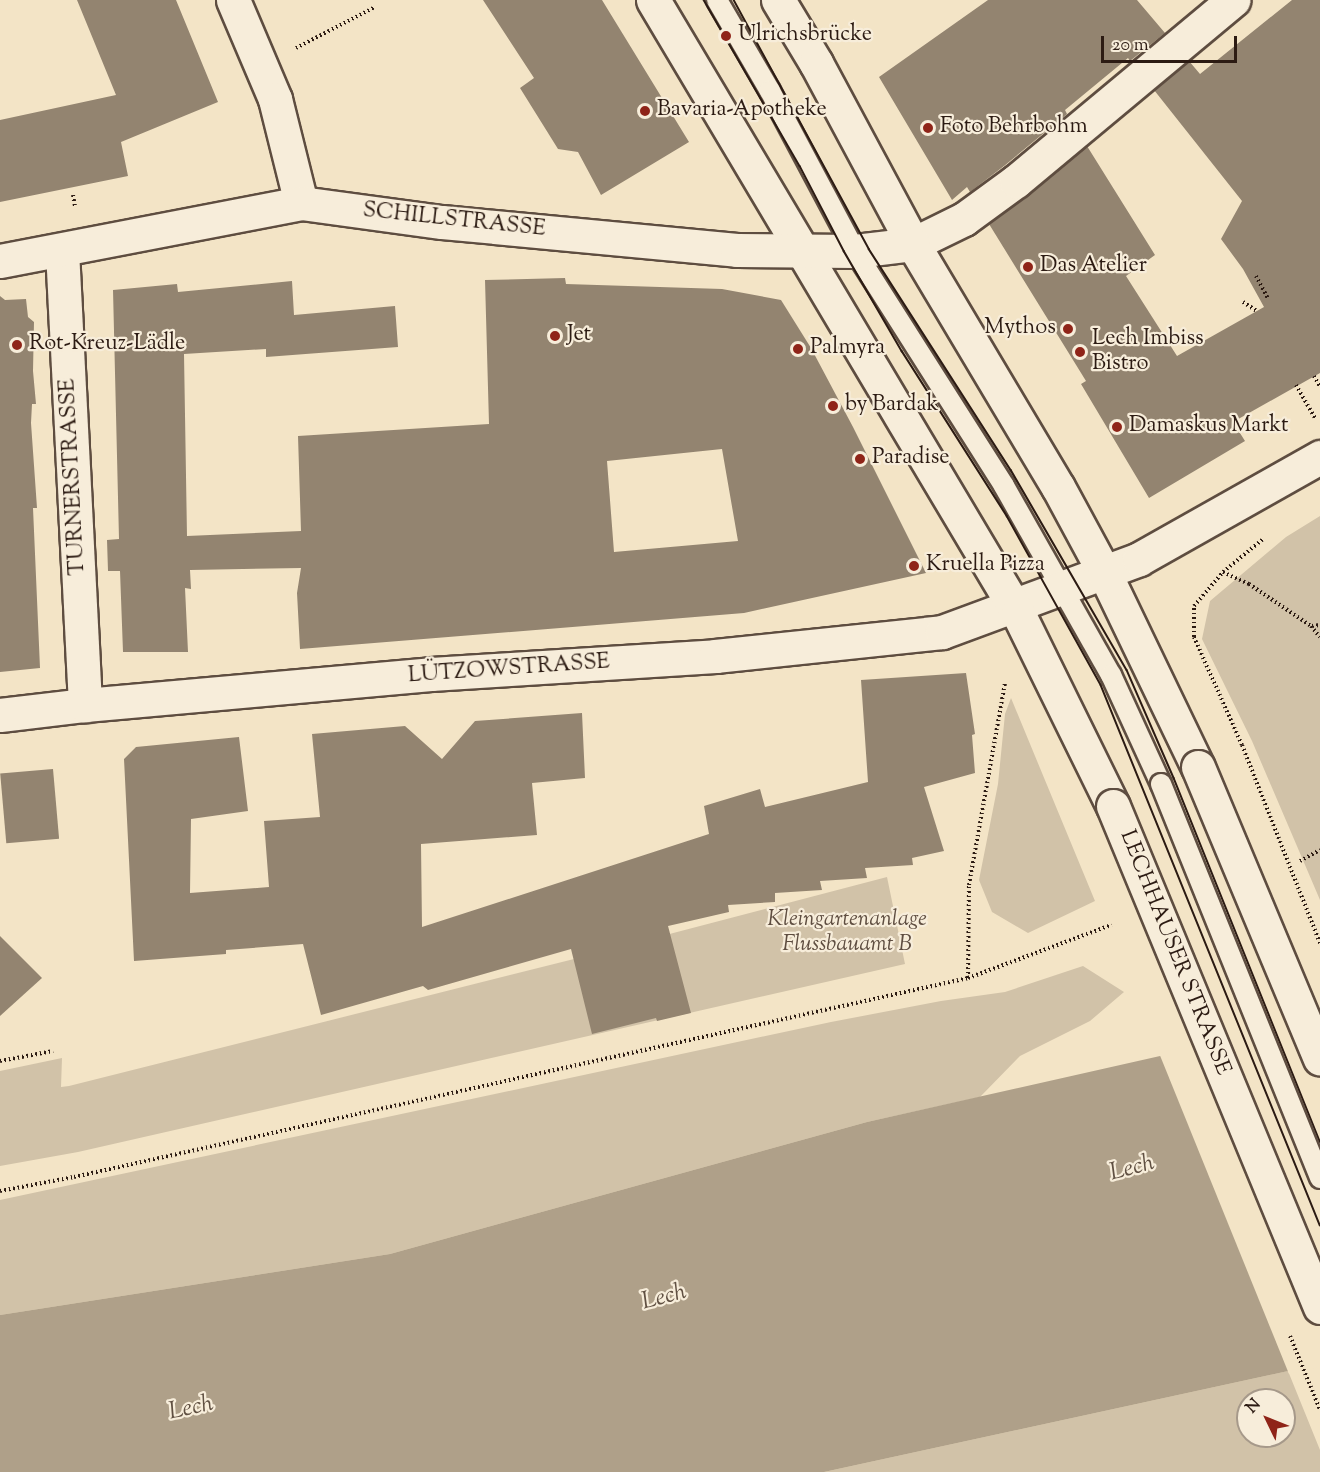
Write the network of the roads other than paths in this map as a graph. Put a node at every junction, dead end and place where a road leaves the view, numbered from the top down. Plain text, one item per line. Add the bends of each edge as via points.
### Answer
1 (233, 0) edge
2 (653, 0) edge
3 (717, 0) edge
4 (778, 0) edge
5 (1233, 0) edge
6 (301, 203) junction
7 (914, 244) junction
8 (62, 250) junction
9 (804, 251) junction
10 (855, 251) junction
11 (0, 261) edge
12 (1320, 457) edge
13 (1104, 572) junction
14 (1060, 588) junction
15 (1013, 605) junction
16 (85, 705) junction
17 (0, 715) edge
18 (1320, 1059) edge
19 (1320, 1178) edge
20 (1320, 1307) edge

1 - 6 street via 274,99
2 - 9 street, LECHHAUSER STRASSE
3 - 10 lane
4 - 7 street
5 - 7 street, SCHILLSTRASSE via 1016,180 964,219
6 - 8 street, SCHILLSTRASSE
6 - 9 street, SCHILLSTRASSE via 526,230 736,250
7 - 10 street, SCHILLSTRASSE
7 - 13 street
8 - 11 street, SCHILLSTRASSE
8 - 16 street, TURNERSTRASSE
9 - 10 street, SCHILLSTRASSE
9 - 15 street, LECHHAUSER STRASSE
10 - 14 lane via 1004,486
12 - 13 street, LÜTZOWSTRASSE via 1162,547
13 - 14 street, LÜTZOWSTRASSE
13 - 18 street, bridge via 1198,767
14 - 15 street, LÜTZOWSTRASSE
14 - 19 lane, bridge via 1111,675 1161,784
15 - 16 street, LÜTZOWSTRASSE via 942,632 726,655 431,674
15 - 20 street, LECHHAUSER STRASSE, bridge via 1113,806
16 - 17 street, LÜTZOWSTRASSE

